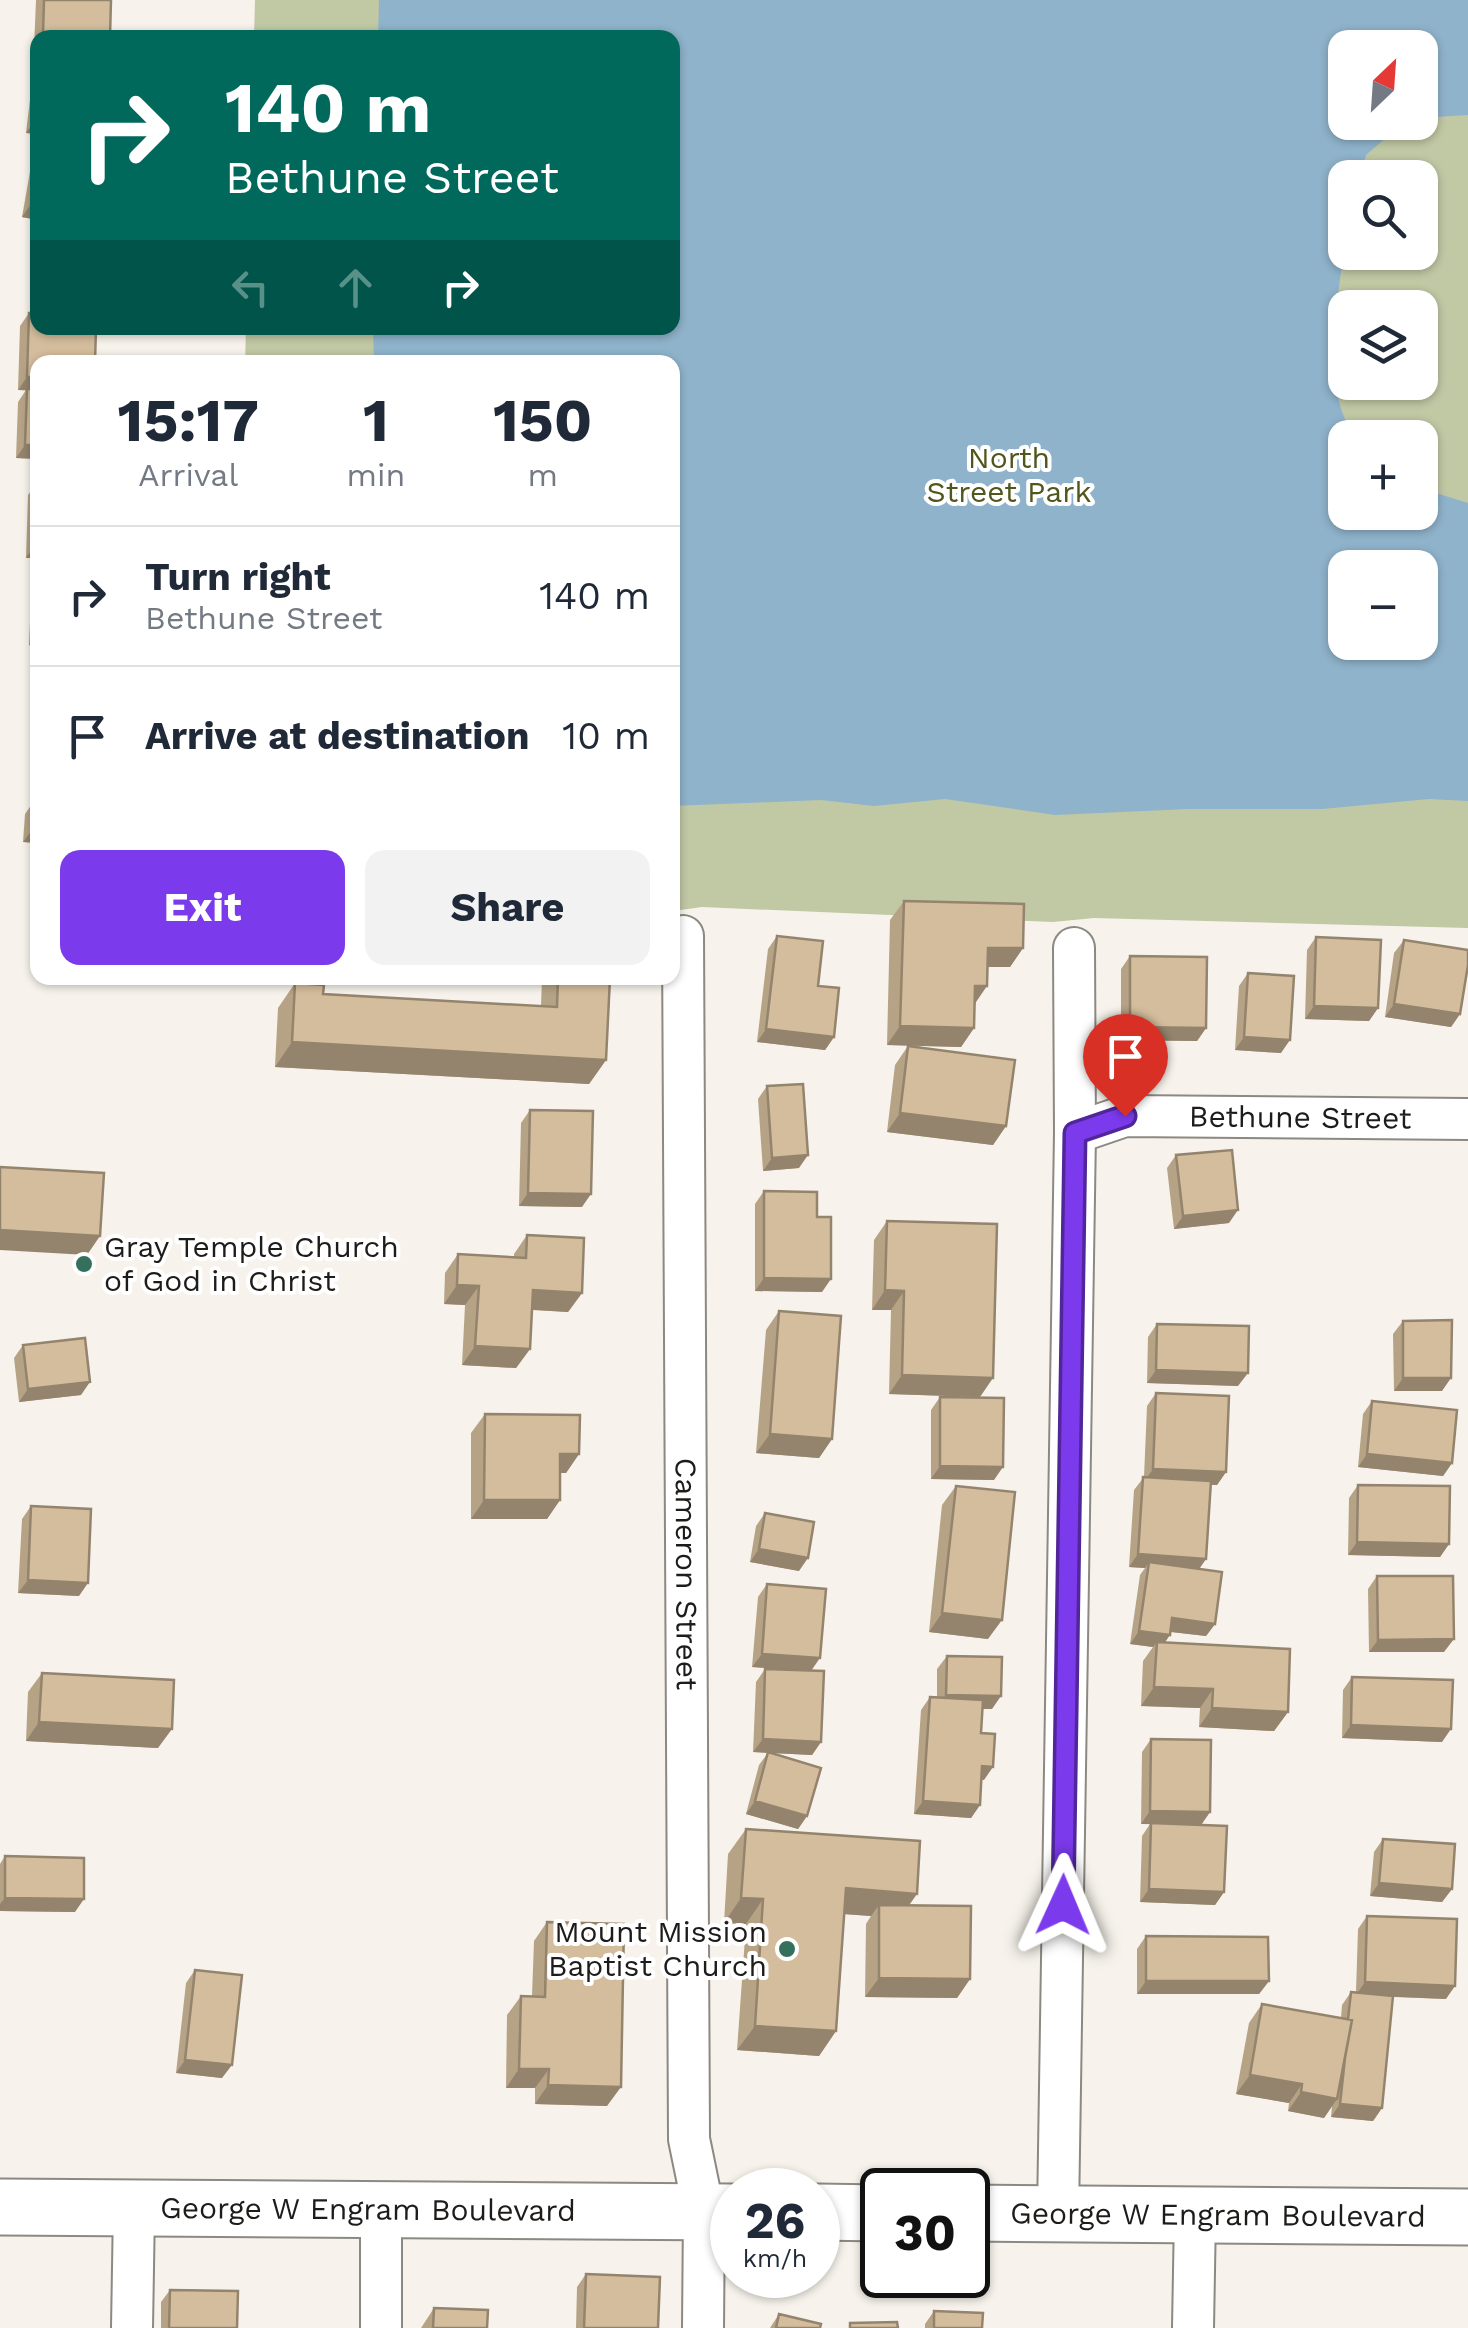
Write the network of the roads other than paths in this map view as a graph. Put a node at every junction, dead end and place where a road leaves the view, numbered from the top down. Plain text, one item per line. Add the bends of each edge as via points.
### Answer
1 (684, 936) dead end
2 (1074, 948) dead end
3 (1468, 1118) edge
4 (1075, 1133) junction
5 (710, 2192) edge
6 (0, 2207) edge
7 (134, 2208) junction
8 (381, 2209) junction
9 (710, 2212) edge
10 (990, 2213) edge
11 (1058, 2214) junction
12 (1194, 2215) junction
13 (1468, 2217) edge
14 (710, 2274) edge
15 (132, 2328) edge
16 (381, 2328) edge
17 (703, 2328) edge
18 (1193, 2328) edge

1 - 5 street, Cameron Street via 689,2139
2 - 4 street
3 - 4 street, Bethune Street via 1125,1116
4 - 11 street
6 - 7 main road, George W Engram Boulevard
7 - 8 main road, George W Engram Boulevard
7 - 15 street
8 - 9 main road, George W Engram Boulevard
8 - 16 street
10 - 11 main road, George W Engram Boulevard
11 - 12 main road, George W Engram Boulevard
12 - 13 main road, George W Engram Boulevard
12 - 18 street
14 - 17 street, Cameron Street

